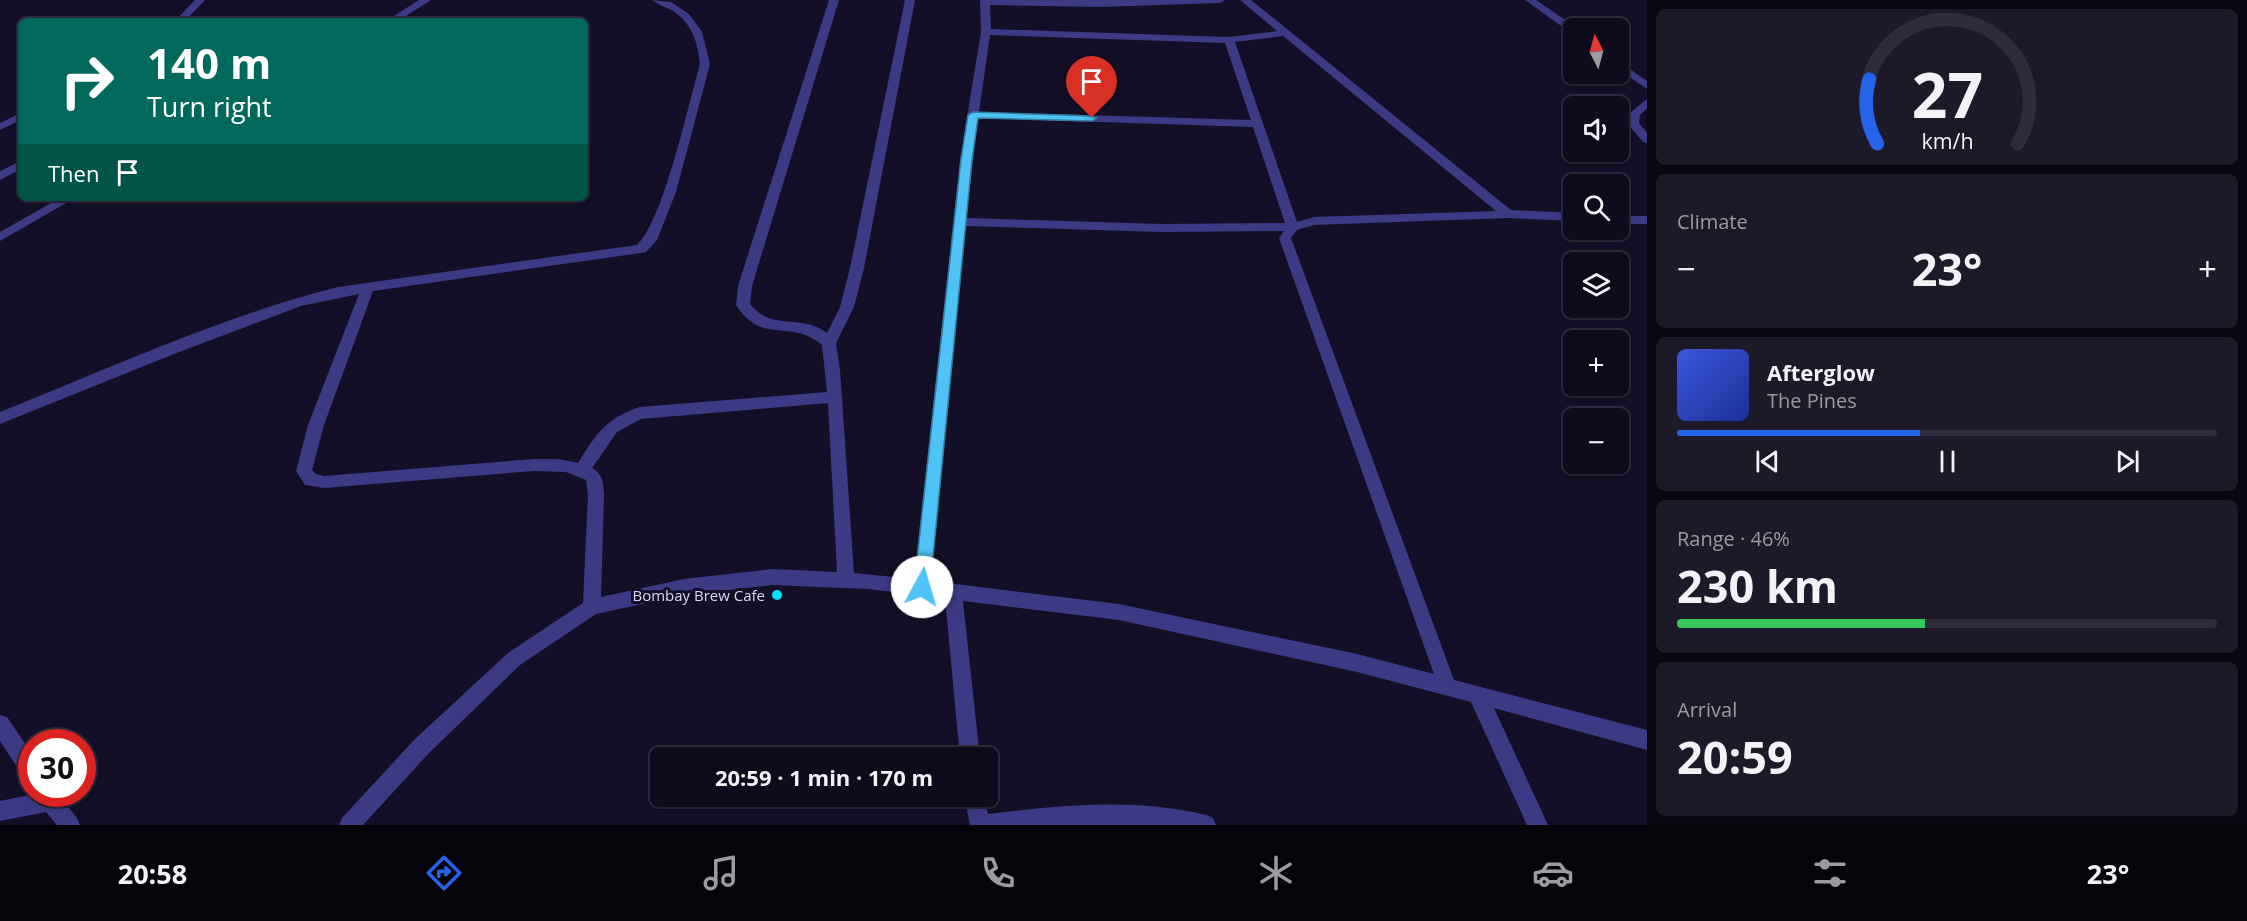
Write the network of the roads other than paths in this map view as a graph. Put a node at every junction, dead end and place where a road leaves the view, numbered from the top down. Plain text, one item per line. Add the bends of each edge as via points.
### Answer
1 (200, 0) edge
2 (426, 0) edge
3 (657, 0) edge
4 (834, 0) edge
5 (910, 0) edge
6 (1220, 0) edge
7 (1245, 0) edge
8 (1530, 0) edge
9 (985, 1) edge
10 (183, 18) edge
11 (396, 18) edge
12 (1563, 24) edge
13 (986, 32) junction
14 (1285, 33) junction
15 (1229, 40) junction
16 (1629, 72) edge
17 (1647, 86) edge
18 (1647, 102) edge
19 (973, 115) junction
20 (18, 118) edge
21 (1257, 124) junction
22 (0, 127) edge
23 (1647, 140) edge
24 (18, 166) edge
25 (0, 176) edge
26 (64, 201) edge
27 (1508, 214) junction
28 (1563, 216) edge
29 (1629, 220) edge
30 (1647, 220) edge
31 (960, 222) junction
32 (1293, 227) junction
33 (0, 237) edge
34 (368, 288) junction
35 (829, 343) junction
36 (834, 397) junction
37 (0, 418) edge
38 (583, 469) junction
39 (846, 580) junction
40 (922, 587) junction
41 (953, 590) junction
42 (592, 607) junction
43 (1447, 686) junction
44 (1477, 694) junction
45 (0, 724) edge
46 (1647, 740) edge
47 (969, 747) edge
48 (18, 751) edge
49 (18, 806) edge
50 (56, 807) edge
51 (976, 807) edge
52 (0, 811) edge
53 (70, 825) edge
54 (349, 825) edge
55 (980, 825) edge
56 (1206, 825) edge
57 (1538, 825) edge

1 - 10 street
2 - 11 street
3 - 34 street via 679,8 691,20 704,50 705,64 670,192 651,240 641,249 603,256
4 - 35 street via 745,286 743,305 751,318 759,322 814,332
5 - 35 street via 857,268 847,307
6 - 9 street via 1100,4
7 - 14 street
8 - 12 street
9 - 13 street
13 - 15 street
13 - 19 street
14 - 15 street
14 - 27 street
15 - 21 street
16 - 17 street
18 - 23 street via 1635,114 1633,123
19 - 21 street
19 - 31 street
20 - 22 street
21 - 32 street
24 - 25 street
26 - 33 street
27 - 28 street
27 - 32 street via 1314,221
29 - 30 street
31 - 32 street
31 - 40 street
32 - 43 street via 1285,238
34 - 37 street via 298,302
34 - 38 street via 316,425 304,471 310,480 534,465
35 - 36 street
36 - 38 street via 640,413 608,429
36 - 39 street
38 - 42 street via 594,477 596,494
39 - 40 street
39 - 42 street via 772,577 684,587
40 - 41 street
41 - 43 street via 1119,612
41 - 47 street
42 - 54 street via 514,659 422,746
43 - 44 street
44 - 46 street
44 - 57 street
45 - 48 street
49 - 52 street
50 - 53 street
51 - 55 street
55 - 56 street via 1081,815 1180,817

